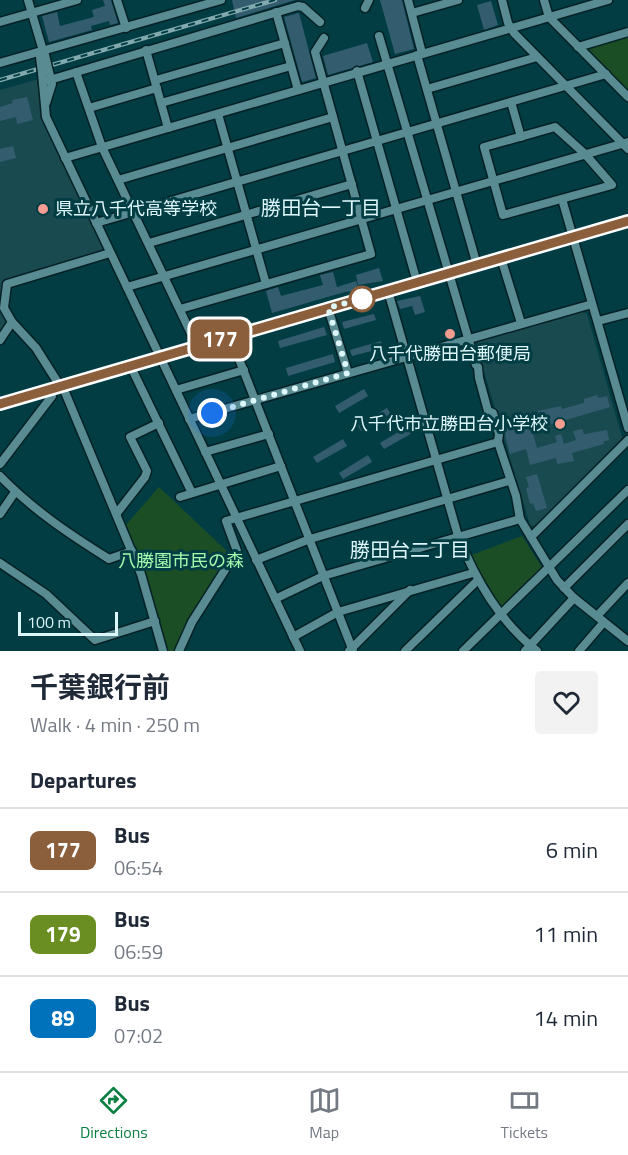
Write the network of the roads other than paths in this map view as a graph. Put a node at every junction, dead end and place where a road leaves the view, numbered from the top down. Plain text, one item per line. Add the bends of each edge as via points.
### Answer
1 (28, 0) edge
2 (77, 0) edge
3 (117, 0) edge
4 (221, 0) edge
5 (408, 0) edge
6 (458, 0) edge
7 (502, 0) edge
8 (544, 0) edge
9 (608, 0) edge
10 (276, 12) junction
11 (31, 13) junction
12 (412, 13) junction
13 (549, 17) junction
14 (0, 22) edge
15 (320, 22) dead end
16 (510, 27) junction
17 (126, 28) junction
18 (628, 32) edge
19 (379, 36) dead end
20 (324, 38) dead end
21 (285, 43) junction
22 (578, 46) junction
23 (146, 50) junction
24 (42, 54) junction
25 (419, 54) junction
26 (537, 57) junction
27 (0, 63) edge
28 (387, 63) junction
29 (291, 66) junction
30 (357, 71) junction
31 (76, 72) junction
32 (606, 74) junction
33 (46, 77) junction
34 (323, 82) junction
35 (156, 84) junction
36 (565, 86) junction
37 (427, 89) junction
38 (298, 90) junction
39 (628, 97) edge
40 (511, 102) junction
41 (161, 103) junction
42 (89, 108) junction
43 (218, 114) junction
44 (333, 117) junction
45 (436, 124) junction
46 (168, 128) junction
47 (408, 132) junction
48 (521, 137) junction
49 (377, 141) junction
50 (626, 145) edge
51 (102, 147) junction
52 (228, 148) junction
53 (342, 151) junction
54 (585, 154) junction
55 (65, 158) junction
56 (118, 180) junction
57 (493, 181) junction
58 (237, 182) junction
59 (352, 184) junction
60 (456, 192) junction
61 (562, 199) junction
62 (427, 201) junction
63 (396, 209) junction
64 (134, 212) junction
65 (247, 215) junction
66 (362, 219) junction
67 (628, 221) edge
68 (96, 223) junction
69 (573, 237) junction
70 (149, 243) junction
71 (257, 249) junction
72 (110, 253) junction
73 (501, 258) junction
74 (477, 265) junction
75 (448, 273) junction
76 (165, 277) junction
77 (417, 282) junction
78 (266, 284) junction
79 (127, 287) junction
80 (388, 291) junction
81 (592, 304) junction
82 (328, 308) junction
83 (180, 309) junction
84 (628, 313) edge
85 (597, 321) junction
86 (12, 322) junction
87 (521, 324) junction
88 (231, 336) junction
89 (468, 339) junction
90 (0, 340) edge
91 (197, 346) junction
92 (160, 356) junction
93 (406, 356) junction
94 (130, 365) junction
95 (244, 370) junction
96 (348, 373) junction
97 (61, 386) junction
98 (51, 388) junction
99 (176, 390) junction
100 (256, 400) junction
101 (0, 404) edge
102 (189, 419) junction
103 (159, 423) junction
104 (628, 428) edge
105 (269, 434) junction
106 (628, 440) edge
107 (498, 442) junction
108 (205, 452) junction
109 (436, 460) junction
110 (0, 464) edge
111 (281, 466) junction
112 (0, 476) edge
113 (509, 482) junction
114 (221, 485) junction
115 (628, 490) edge
116 (15, 492) junction
117 (192, 493) junction
118 (180, 497) dead end
119 (447, 499) junction
120 (294, 501) junction
121 (117, 513) junction
122 (0, 514) edge
123 (237, 518) junction
124 (520, 519) junction
125 (628, 524) edge
126 (458, 536) junction
127 (531, 537) junction
128 (310, 539) junction
129 (132, 551) junction
130 (256, 560) junction
131 (4, 566) edge
132 (549, 567) junction
133 (0, 574) edge
134 (323, 576) junction
135 (476, 577) junction
136 (628, 583) edge
137 (564, 588) junction
138 (410, 590) junction
139 (574, 598) junction
140 (275, 599) junction
141 (338, 612) junction
142 (501, 614) junction
143 (601, 619) junction
144 (155, 621) junction
145 (293, 638) junction
146 (628, 641) edge
147 (628, 646) edge
148 (531, 649) edge
149 (351, 650) edge
150 (163, 651) edge
151 (179, 651) edge
152 (300, 651) edge
153 (405, 651) edge
154 (463, 651) edge
155 (579, 651) edge
156 (624, 651) edge

1 - 11 street
2 - 11 street
3 - 17 street
4 - 17 street
5 - 12 street
6 - 12 street
7 - 16 street
8 - 13 street
9 - 13 street
10 - 15 street via 303,6
10 - 21 street
10 - 23 street
11 - 14 street
11 - 24 street
12 - 25 street
13 - 16 street
13 - 22 street
16 - 25 street
16 - 26 street
17 - 24 street
18 - 22 street
19 - 28 street
20 - 34 street via 315,52
21 - 29 street
21 - 35 street
22 - 32 street
23 - 31 street
23 - 35 street
24 - 27 street
24 - 33 street, bridge
25 - 28 street
25 - 37 street
26 - 36 street
26 - 37 street
28 - 30 street
28 - 47 street
29 - 38 street
29 - 41 street
30 - 34 street
30 - 49 street
31 - 33 street
31 - 42 street
32 - 36 street
32 - 39 street
33 - 55 street via 46,117
34 - 38 street
34 - 44 street
35 - 41 street
35 - 42 street
36 - 40 street
36 - 50 street
37 - 45 street
38 - 43 street
40 - 45 street
40 - 48 street
41 - 46 street
42 - 51 street
43 - 46 street
43 - 52 street
44 - 52 street
44 - 53 street
45 - 47 street
45 - 60 street
46 - 51 street
47 - 49 street
47 - 62 street
48 - 54 street via 555,127
48 - 57 street via 484,147
49 - 53 street
49 - 63 street
50 - 54 street
51 - 55 street
51 - 56 street
52 - 56 street
52 - 58 street
53 - 58 street
53 - 59 street
54 - 57 street
54 - 61 street via 612,185
55 - 68 street
56 - 64 street
57 - 60 street
57 - 61 street via 503,214
58 - 64 street
58 - 65 street
59 - 65 street
59 - 66 street
60 - 62 street
60 - 74 street
61 - 69 street
62 - 63 street
62 - 75 street
63 - 66 street
63 - 77 street
64 - 68 street
64 - 70 street
65 - 70 street
65 - 71 street
66 - 71 street
66 - 78 street via 371,254
67 - 69 street
68 - 72 street
69 - 73 street
69 - 81 street
70 - 76 street
71 - 76 street
71 - 78 street
72 - 79 street
72 - 86 street via 7,284 4,308
73 - 74 street
73 - 87 street
74 - 75 street
75 - 77 street
75 - 89 street
76 - 79 street
76 - 83 street
77 - 80 street
78 - 83 street
79 - 92 street
80 - 82 street
80 - 93 street
81 - 85 street
81 - 87 street
82 - 88 street
82 - 96 street
83 - 91 street
84 - 85 street
85 - 104 street
86 - 90 street
86 - 97 street via 36,348
87 - 89 street
88 - 91 street
88 - 95 street
89 - 93 street
89 - 107 street via 489,411 493,413
91 - 92 street
92 - 94 street
92 - 99 street
93 - 96 street
93 - 109 street
94 - 97 street
94 - 103 street
95 - 99 street
95 - 100 street
96 - 100 street
97 - 98 street
97 - 121 street
98 - 101 street
98 - 110 street via 52,396
99 - 102 street
100 - 102 street
100 - 105 street
102 - 108 street
103 - 117 street
103 - 121 street via 130,437 147,471
105 - 108 street
105 - 111 street
106 - 127 street
107 - 109 street
107 - 113 street
108 - 114 street
109 - 119 street
109 - 120 street
111 - 114 street
111 - 120 street
112 - 116 street
113 - 119 street
113 - 124 street
114 - 117 street
114 - 123 street
115 - 132 street
116 - 122 street
116 - 129 street via 58,528 109,559
117 - 118 street
119 - 126 street
119 - 128 street
120 - 123 street
120 - 128 street
121 - 129 street
123 - 130 street
123 - 151 street via 226,521 237,551 192,622
124 - 126 street
124 - 127 street
125 - 137 street
126 - 134 street
126 - 135 street
127 - 132 street
128 - 130 street
128 - 134 street
129 - 144 street
130 - 140 street
131 - 133 street
131 - 144 street via 46,594 95,640
132 - 137 street
132 - 142 street
134 - 140 street
134 - 141 street
135 - 138 street
135 - 142 street
135 - 153 street
136 - 143 street
137 - 139 street
138 - 141 street
138 - 149 street
139 - 143 street
139 - 148 street
140 - 145 street
141 - 145 street
141 - 149 street
142 - 148 street
142 - 154 street
143 - 146 street
143 - 155 street
144 - 150 street
145 - 152 street
147 - 156 street

